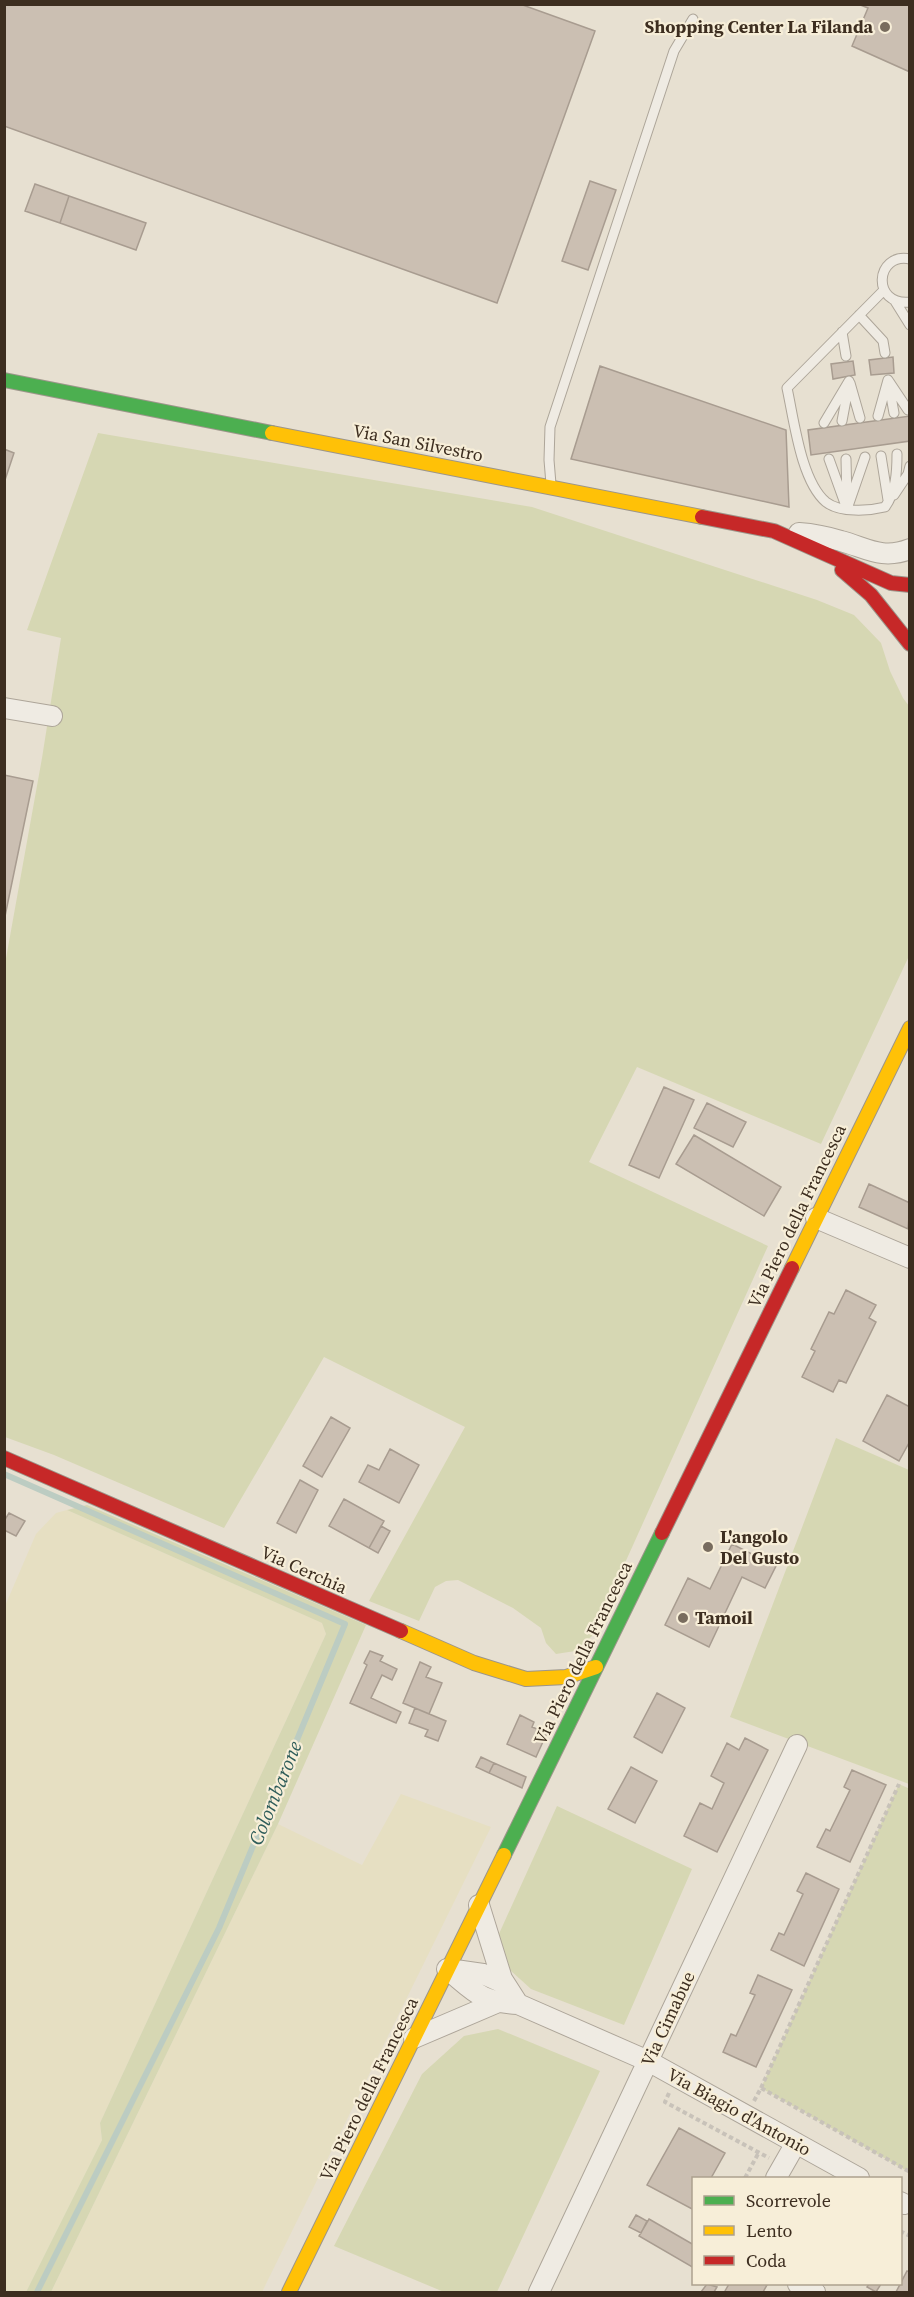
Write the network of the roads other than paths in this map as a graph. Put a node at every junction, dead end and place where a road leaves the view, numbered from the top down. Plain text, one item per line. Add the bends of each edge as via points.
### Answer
1 (693, 19) dead end
2 (909, 259) edge
3 (884, 290) junction
4 (895, 301) junction
5 (909, 302) edge
6 (859, 315) junction
7 (909, 325) edge
8 (842, 332) junction
9 (885, 353) dead end
10 (846, 356) dead end
11 (4, 380) edge
12 (888, 380) junction
13 (849, 381) junction
14 (908, 410) dead end
15 (894, 413) dead end
16 (878, 416) dead end
17 (860, 418) dead end
18 (842, 421) dead end
19 (824, 423) dead end
20 (897, 454) dead end
21 (881, 456) dead end
22 (865, 457) dead end
23 (829, 459) dead end
24 (846, 459) dead end
25 (909, 466) edge
26 (551, 487) junction
27 (889, 502) junction
28 (847, 509) junction
29 (774, 531) junction
30 (909, 549) edge
31 (822, 552) junction
32 (909, 585) edge
33 (909, 644) edge
34 (4, 708) edge
35 (52, 717) dead end
36 (909, 1029) edge
37 (904, 1051) edge
38 (816, 1218) junction
39 (909, 1258) edge
40 (4, 1458) edge
41 (596, 1667) junction
42 (797, 1745) dead end
43 (479, 1905) junction
44 (447, 1969) junction
45 (505, 1984) junction
46 (496, 2003) junction
47 (518, 2004) junction
48 (414, 2038) junction
49 (648, 2061) junction
50 (796, 2143) junction
51 (780, 2172) edge
52 (857, 2177) edge
53 (289, 2292) edge
54 (539, 2292) edge

1 - 26 lane via 674,51 550,427
2 - 3 lane via 888,264 882,276
3 - 4 lane
3 - 6 lane
4 - 5 lane
4 - 7 lane
6 - 8 lane
6 - 9 lane via 883,341
8 - 10 lane
8 - 28 lane via 787,388 803,460 812,482 828,504
11 - 26 main road, Via San Silvestro
12 - 14 lane
12 - 15 lane
12 - 16 lane
13 - 17 lane
13 - 18 lane
13 - 19 lane
20 - 27 lane via 897,473
21 - 27 lane
22 - 28 lane
23 - 28 lane
24 - 28 lane
25 - 27 lane via 908,474
26 - 29 main road, Via San Silvestro
27 - 28 lane via 885,507 868,511
29 - 30 street via 840,540 876,554
29 - 31 main road, Via San Silvestro
31 - 32 main road, Via San Silvestro via 891,583
31 - 33 main road, Via San Silvestro via 871,595
34 - 35 street
36 - 37 main road, Via Piero della Francesca
37 - 38 main road, Via Piero della Francesca
38 - 39 street
38 - 41 main road, Via Piero della Francesca
40 - 41 main road, Via Cerchia via 474,1664 526,1679 566,1677
41 - 43 main road, Via Piero della Francesca
42 - 49 street, Via Cimabue
43 - 44 main road, Via Piero della Francesca
43 - 45 street
44 - 45 street via 483,1974
44 - 46 street, Via Biagio d'Antonio via 480,1996
44 - 48 main road, Via Piero della Francesca
45 - 47 street
46 - 47 street, Via Biagio d'Antonio
46 - 48 street, Via Biagio d'Antonio
47 - 49 street, Via Biagio d'Antonio
48 - 53 main road, Via Piero della Francesca
49 - 50 street, Via Biagio d'Antonio
49 - 54 street, Via Cimabue
50 - 51 street
50 - 52 street, Via Biagio d'Antonio

